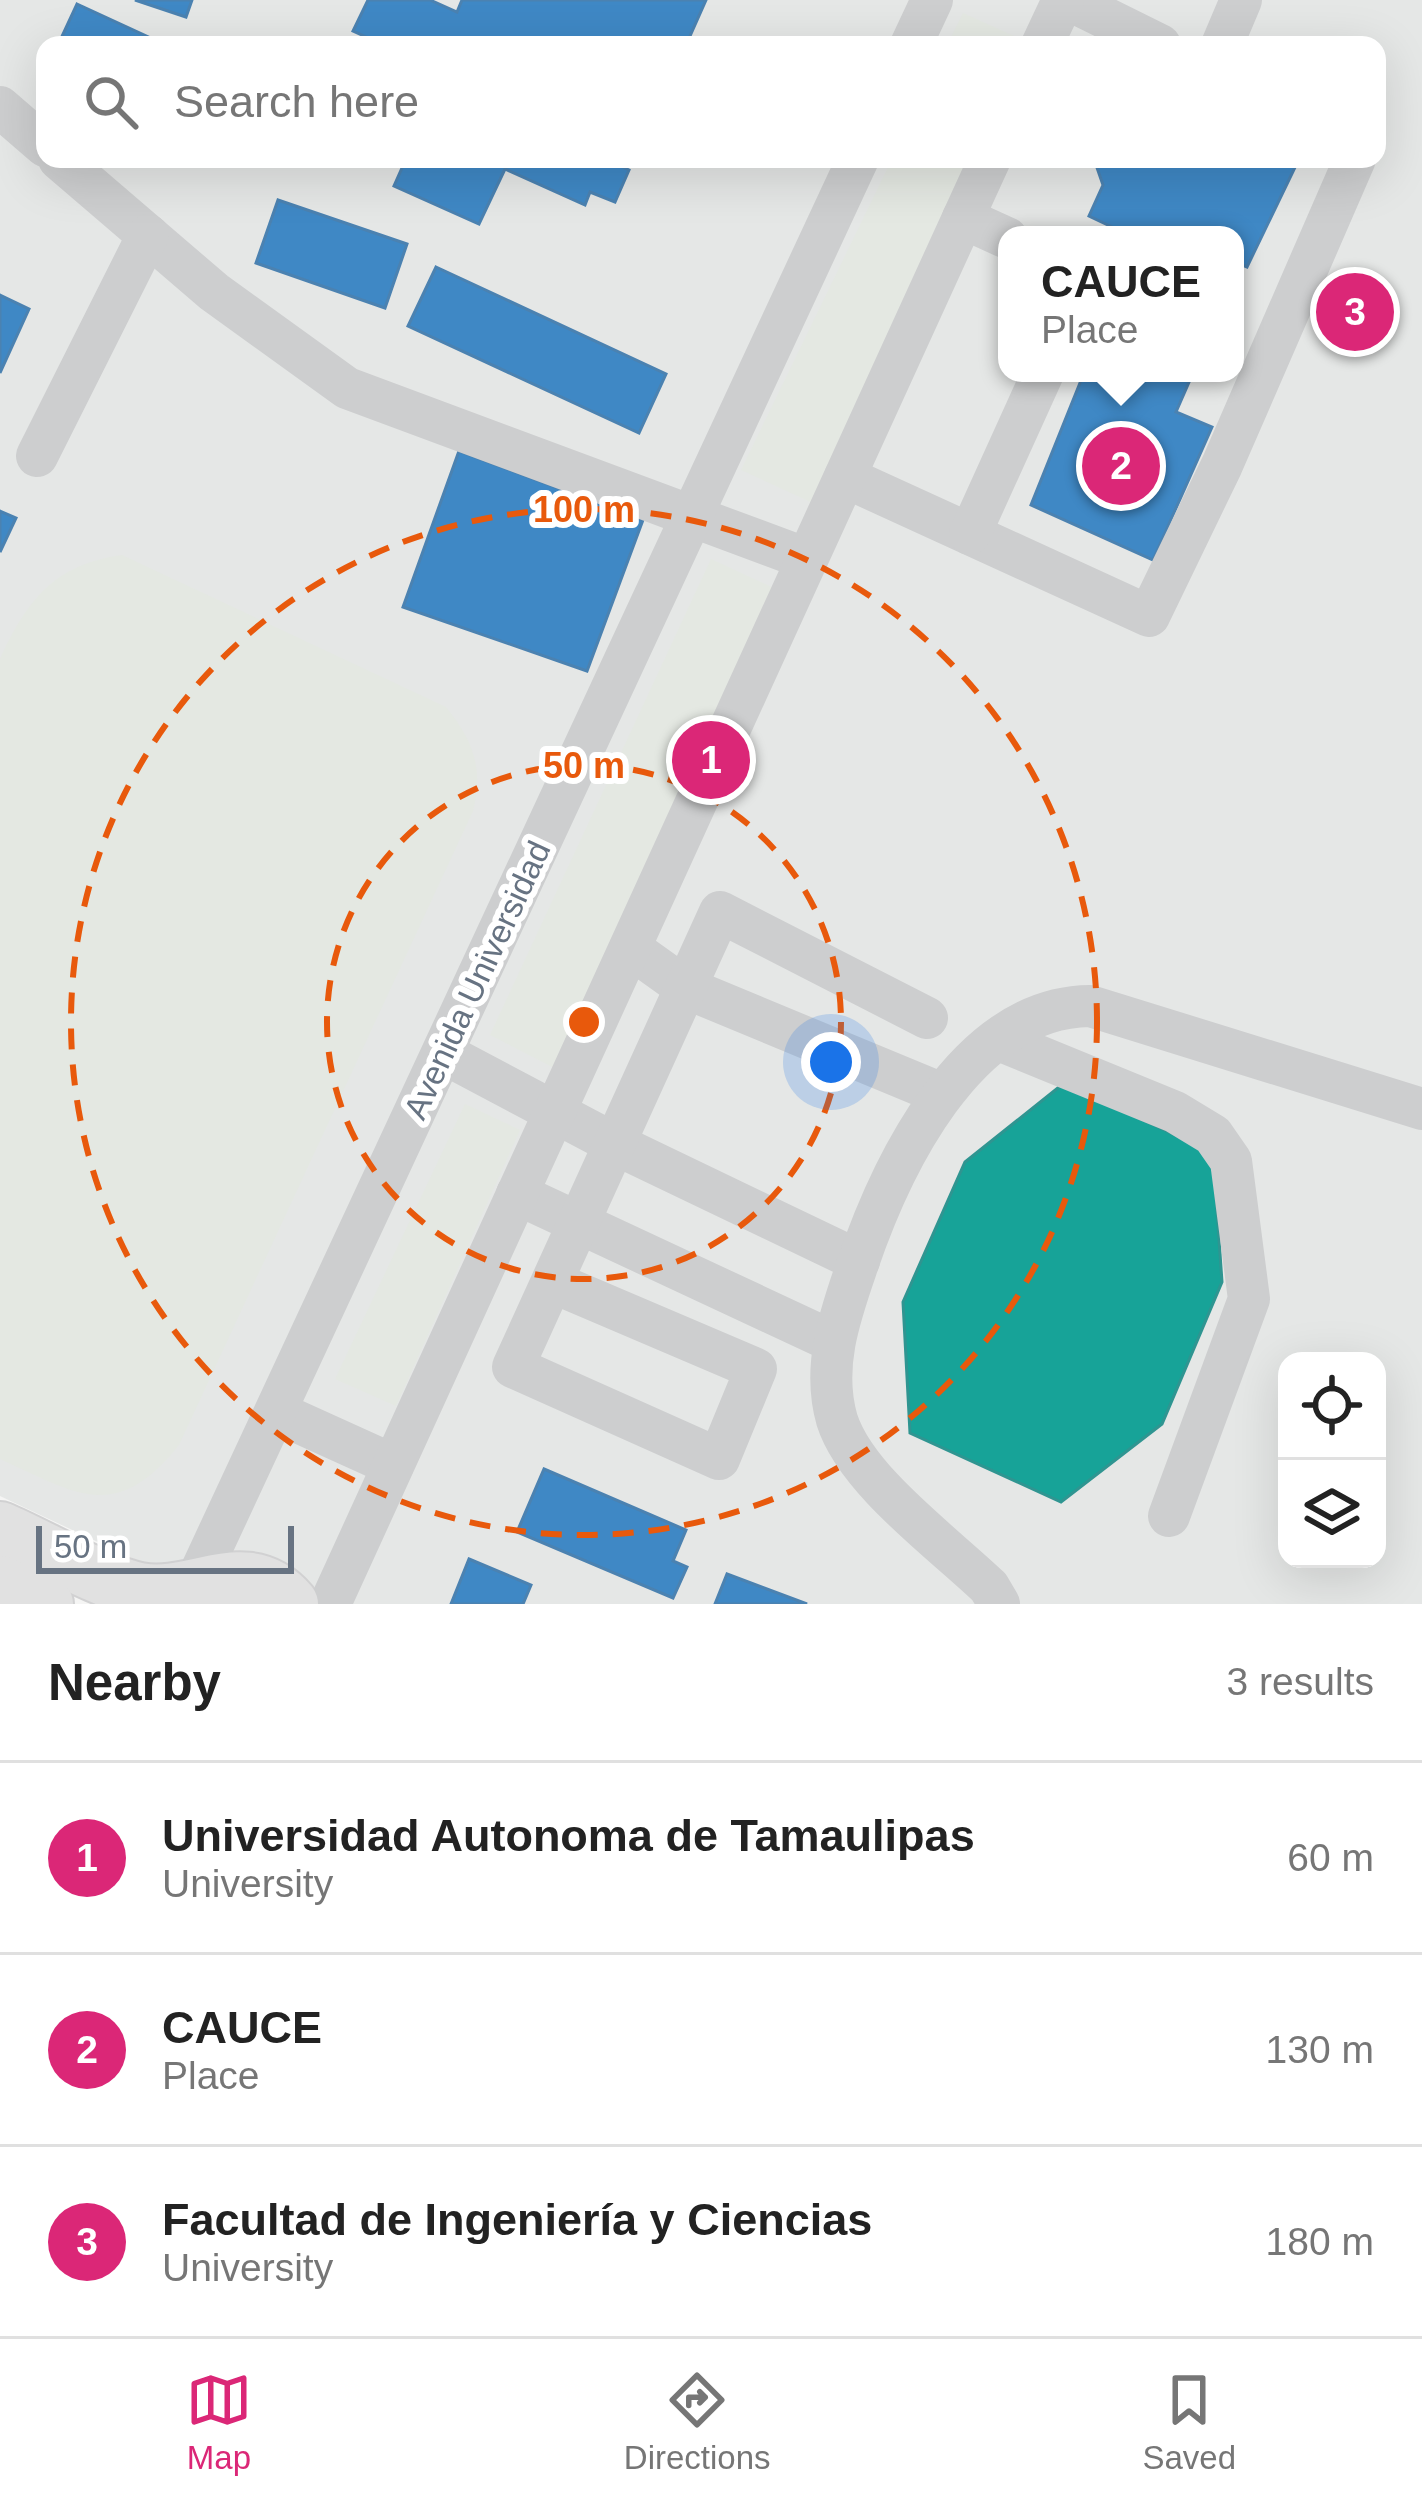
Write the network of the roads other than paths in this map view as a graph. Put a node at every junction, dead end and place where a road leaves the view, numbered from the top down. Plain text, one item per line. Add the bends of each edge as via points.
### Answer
1 (932, 0) edge
2 (1066, 0) edge
3 (1241, 0) edge
4 (914, 36) edge
5 (1047, 36) edge
6 (1141, 36) edge
7 (1226, 36) edge
8 (0, 107) edge
9 (36, 138) edge
10 (70, 168) edge
11 (854, 168) edge
12 (986, 168) edge
13 (1351, 168) edge
14 (963, 218) junction
15 (998, 234) edge
16 (148, 235) junction
17 (1038, 382) edge
18 (37, 456) dead end
19 (845, 477) junction
20 (690, 519) junction
21 (970, 534) junction
22 (807, 559) junction
23 (630, 948) junction
24 (686, 988) junction
25 (927, 1018) dead end
26 (1000, 1040) junction
27 (443, 1053) junction
28 (942, 1094) junction
29 (556, 1109) junction
30 (1422, 1109) edge
31 (615, 1144) junction
32 (517, 1195) junction
33 (578, 1223) junction
34 (859, 1261) junction
35 (552, 1282) junction
36 (832, 1340) junction
37 (275, 1412) junction
38 (393, 1465) junction
39 (1169, 1516) dead end
40 (0, 1528) edge
41 (0, 1583) edge
42 (190, 1595) edge
43 (46, 1604) edge
44 (291, 1604) edge
45 (330, 1604) edge
46 (1000, 1604) edge

1 - 4 lane
2 - 5 lane
2 - 6 lane
3 - 7 lane
8 - 9 lane
10 - 16 lane
11 - 20 lane, Avenida Universidad
12 - 14 lane
13 - 21 lane via 1149,616
14 - 15 lane
14 - 19 lane
16 - 18 lane
16 - 20 lane via 346,388
17 - 21 lane
19 - 21 lane
19 - 22 lane
20 - 22 lane
20 - 27 lane, Avenida Universidad
22 - 23 lane
23 - 24 lane
23 - 29 lane
24 - 25 lane via 720,912
24 - 28 lane
24 - 31 lane
26 - 28 lane
26 - 30 lane via 1061,1006 1090,1006
26 - 39 lane via 1175,1112 1214,1135 1231,1161 1249,1299
27 - 29 lane
27 - 37 lane, Avenida Universidad
28 - 34 lane via 894,1171
29 - 31 lane
29 - 32 lane
31 - 33 lane
31 - 34 lane
32 - 33 lane
32 - 38 lane
33 - 35 lane
33 - 36 lane
34 - 36 lane
35 - 35 lane via 757,1369 719,1459 513,1367
36 - 46 lane via 836,1416 852,1457
37 - 38 lane
37 - 42 lane, Avenida Universidad
38 - 45 lane
40 - 42 main road via 140,1590
41 - 43 main road
42 - 44 main road via 233,1576 262,1582

